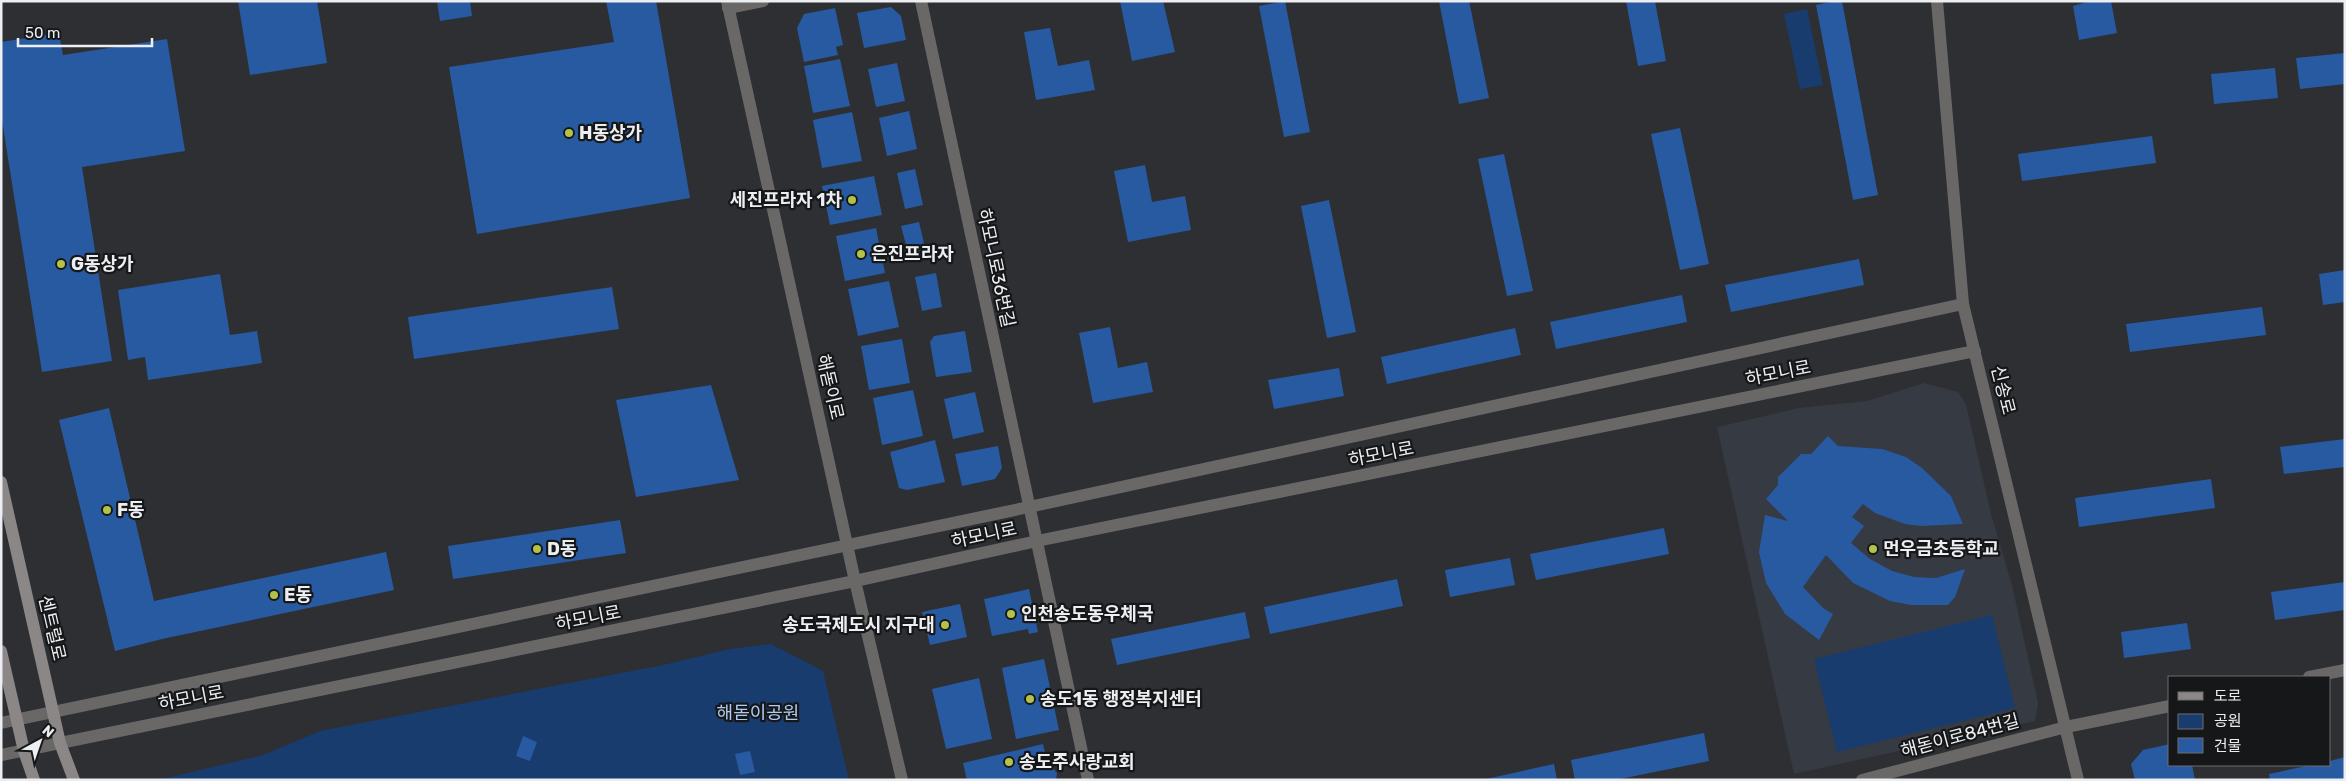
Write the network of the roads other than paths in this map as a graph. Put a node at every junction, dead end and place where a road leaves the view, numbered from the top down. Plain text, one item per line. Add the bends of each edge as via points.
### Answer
1 (763, 1) edge
2 (921, 1) edge
3 (1937, 1) edge
4 (727, 5) edge
5 (1963, 304) junction
6 (1975, 351) junction
7 (1, 482) edge
8 (1029, 507) junction
9 (1037, 542) junction
10 (847, 546) junction
11 (855, 581) junction
12 (1, 651) edge
13 (2345, 670) edge
14 (2314, 676) edge
15 (2168, 706) edge
16 (54, 712) junction
17 (17, 720) junction
18 (1, 723) edge
19 (2066, 727) junction
20 (60, 743) junction
21 (24, 751) junction
22 (1, 755) edge
23 (34, 780) edge
24 (74, 780) edge
25 (902, 780) edge
26 (1088, 780) edge
27 (1862, 780) edge
28 (2078, 780) edge

1 - 4 street
2 - 8 street, 하모니로36번길
3 - 5 street, 신송로
4 - 10 street, 해돋이로
5 - 6 street, 신송로
5 - 8 street, 하모니로
6 - 9 street, 하모니로
6 - 19 street, 신송로
7 - 16 main road, 센트럴로
8 - 9 street, 하모니로36번길
8 - 10 street, 하모니로
9 - 11 street, 하모니로
9 - 26 street, 하모니로36번길
10 - 11 street, 해돋이로
10 - 16 street, 하모니로
11 - 20 street, 하모니로
11 - 25 street, 해돋이로
12 - 17 main road
13 - 14 street
15 - 19 street, 해돋이로84번길
16 - 17 street, 하모니로
16 - 20 main road, 센트럴로
17 - 18 street, 하모니로
17 - 21 main road
19 - 27 street, 해돋이로84번길
19 - 28 street, 신송로
20 - 21 street, 하모니로
20 - 24 main road, 센트럴로
21 - 22 street, 하모니로
21 - 23 main road

